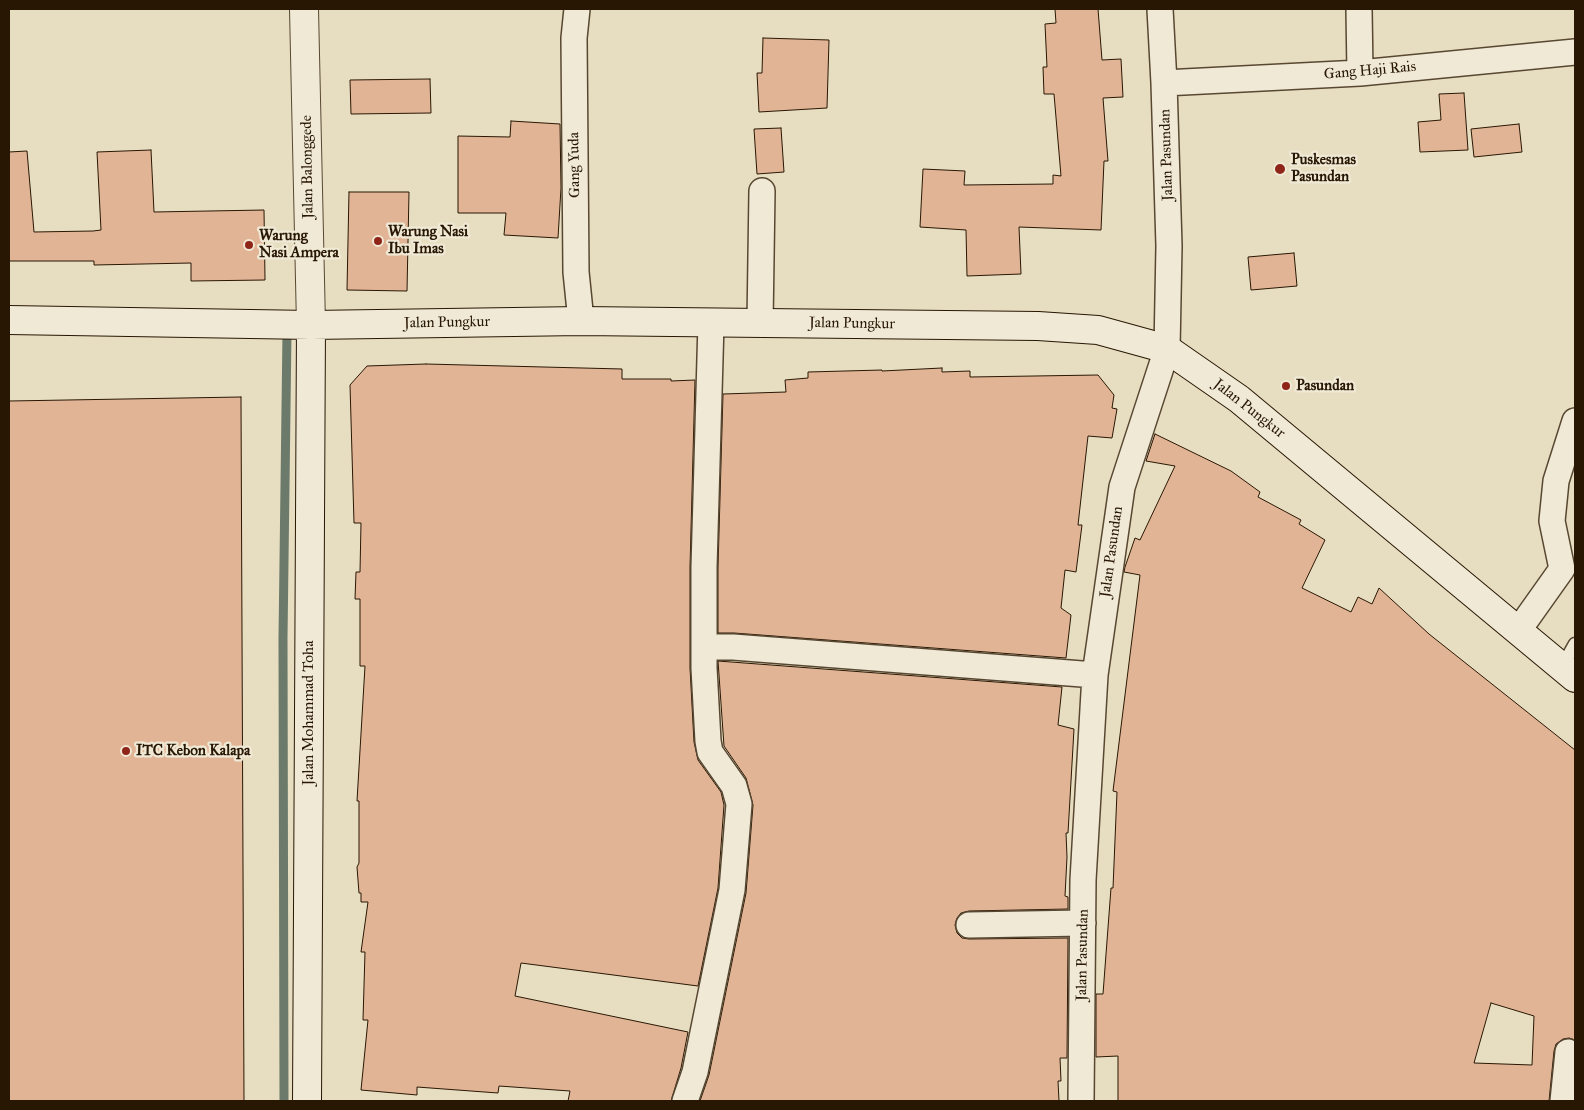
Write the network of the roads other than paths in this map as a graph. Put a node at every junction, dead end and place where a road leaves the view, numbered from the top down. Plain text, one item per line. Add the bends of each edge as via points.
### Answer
1 (304, 9) edge
2 (577, 9) edge
3 (1160, 9) edge
4 (1359, 9) edge
5 (1575, 52) edge
6 (1360, 73) junction
7 (1164, 83) junction
8 (762, 191) dead end
9 (9, 320) edge
10 (581, 321) junction
11 (710, 323) junction
12 (760, 323) junction
13 (311, 325) junction
14 (1167, 349) junction
15 (1575, 421) edge
16 (1569, 570) edge
17 (1518, 631) junction
18 (1575, 644) edge
19 (705, 647) junction
20 (1569, 672) edge
21 (1095, 675) junction
22 (1083, 923) junction
23 (969, 926) dead end
24 (1568, 1052) dead end
25 (308, 1101) edge
26 (685, 1101) edge
27 (1081, 1101) edge
28 (1563, 1101) edge

1 - 13 main road, Jalan Balonggede
2 - 10 street, Gang Yuda via 574,38 576,272
3 - 7 street, Jalan Pasundan
4 - 6 street
5 - 6 street, Gang Haji Rais
6 - 7 street, Gang Haji Rais
7 - 14 street, Jalan Pasundan via 1169,246
8 - 12 street
9 - 13 main road, Jalan Pungkur
10 - 11 main road, Jalan Pungkur
10 - 13 main road, Jalan Pungkur
11 - 12 main road, Jalan Pungkur
11 - 19 street
12 - 14 main road, Jalan Pungkur via 1038,326 1098,330
13 - 25 main road, Jalan Mohammad Toha
14 - 17 main road, Jalan Pungkur via 1239,399
14 - 21 street, Jalan Pasundan via 1122,487
15 - 16 street via 1556,481 1552,521
16 - 17 street
17 - 20 main road, Jalan Pungkur
18 - 20 lane
19 - 21 street
19 - 26 street via 710,752 734,786 739,804 732,890 695,1072
21 - 22 street, Jalan Pasundan
22 - 23 street
22 - 27 street, Jalan Pasundan
24 - 28 street

